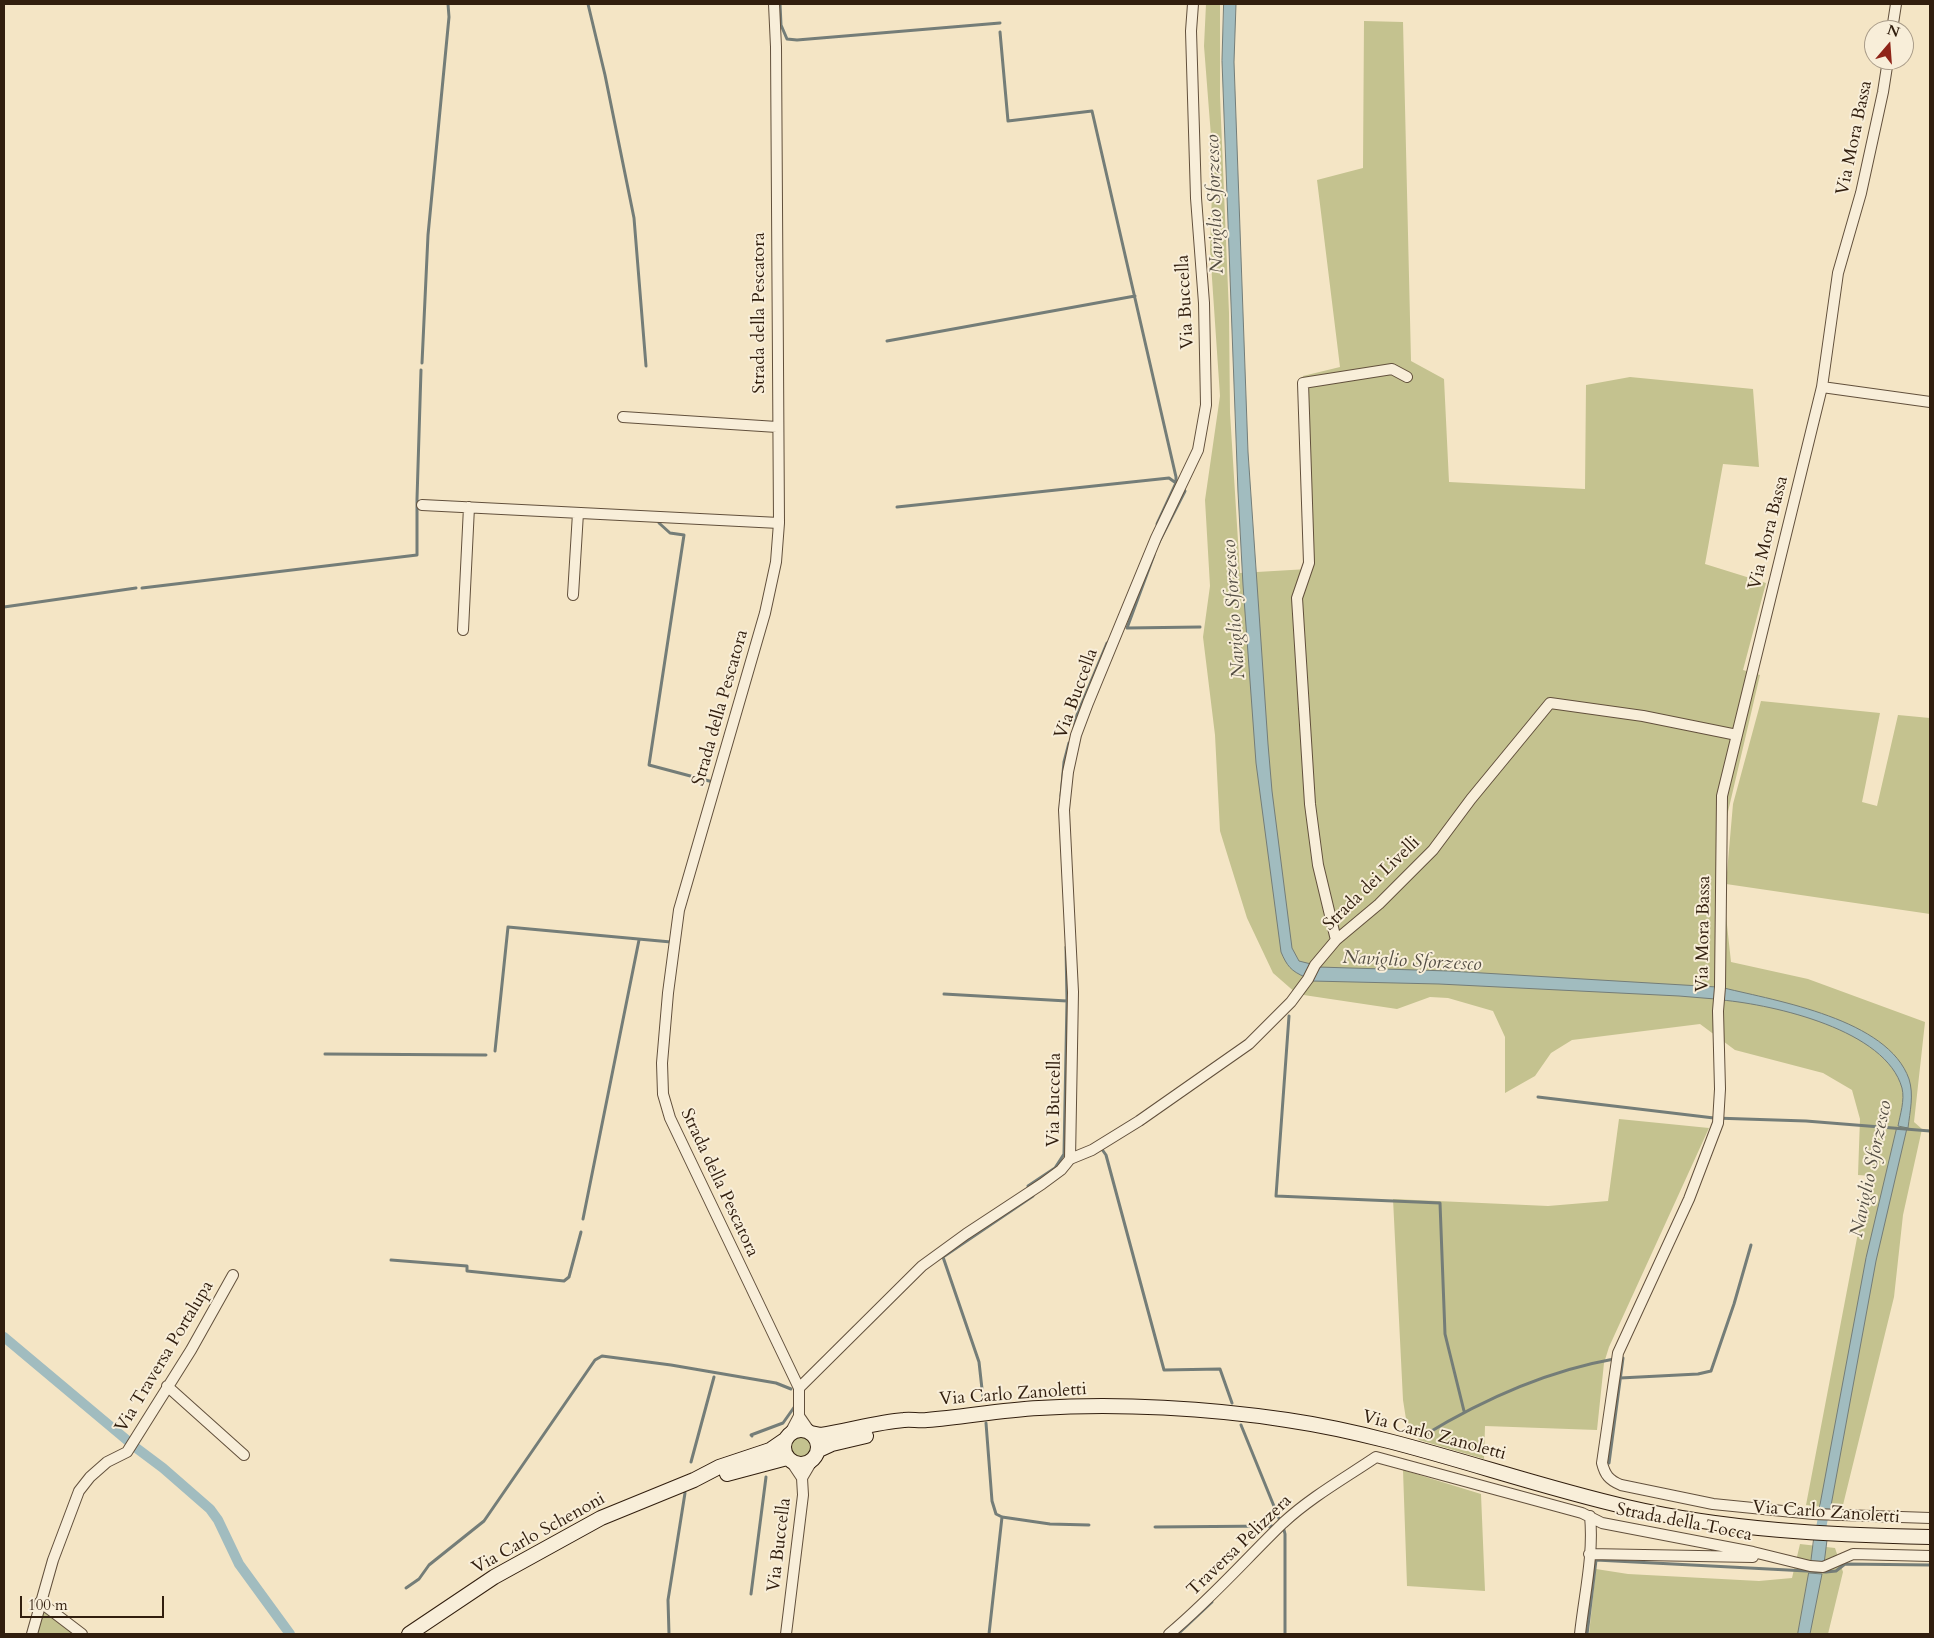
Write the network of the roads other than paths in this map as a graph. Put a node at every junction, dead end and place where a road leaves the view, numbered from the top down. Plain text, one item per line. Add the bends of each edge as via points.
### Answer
1 (774, 4) edge
2 (1193, 4) edge
3 (1896, 4) edge
4 (1894, 20) edge
5 (1887, 70) edge
6 (1407, 376) dead end
7 (1822, 387) junction
8 (1930, 402) edge
9 (623, 418) dead end
10 (778, 427) junction
11 (422, 505) dead end
12 (469, 507) junction
13 (578, 513) junction
14 (778, 523) junction
15 (573, 595) dead end
16 (463, 630) dead end
17 (1737, 735) junction
18 (1336, 940) junction
19 (1070, 1159) junction
20 (233, 1275) dead end
21 (167, 1386) junction
22 (799, 1388) junction
23 (799, 1416) junction
24 (924, 1421) junction
25 (811, 1432) junction
26 (788, 1436) junction
27 (244, 1455) dead end
28 (815, 1455) junction
29 (790, 1460) junction
30 (802, 1478) junction
31 (694, 1480) junction
32 (1590, 1516) junction
33 (1930, 1518) edge
34 (1930, 1537) edge
35 (1589, 1554) junction
36 (1930, 1556) edge
37 (1774, 1558) junction
38 (40, 1602) junction
39 (32, 1634) edge
40 (82, 1634) edge
41 (409, 1634) edge
42 (786, 1634) edge
43 (1169, 1634) edge
44 (1580, 1634) edge

1 - 10 street, Strada della Pescatora
2 - 19 street, Via Buccella via 1191,41 1196,198 1204,303 1206,404 1198,450 1156,538 1088,703 1076,735 1068,772 1064,810 1073,992
3 - 4 street
5 - 7 street, Via Mora Bassa via 1861,193 1838,273
6 - 18 street via 1392,369 1303,383 1309,562 1297,598 1298,618 1310,804 1318,865
7 - 8 street
7 - 17 street, Via Mora Bassa
9 - 10 street
10 - 14 street, Strada della Pescatora
11 - 12 street
12 - 13 street
12 - 16 street
13 - 14 street
13 - 15 street
14 - 22 street, Strada della Pescatora via 776,562 765,613 680,910 662,1063 663,1094 670,1118
17 - 18 street, Strada dei Livelli via 1643,716 1550,703 1433,850 1379,904
17 - 33 street, Via Mora Bassa via 1722,796 1718,1118 1689,1199 1617,1359 1602,1463 1604,1472 1621,1485 1713,1504 1837,1516
18 - 19 street, Strada dei Livelli via 1291,1002 1249,1044 1139,1121 1092,1150
19 - 22 street, Via Buccella via 1062,1170 922,1266
20 - 21 street, Via Traversa Portalupa
21 - 27 street
21 - 38 street, Via Traversa Portalupa via 127,1452 107,1462 79,1491
22 - 23 street
23 - 25 street
23 - 26 street
24 - 25 main road, Via Carlo Zanoletti via 904,1420 821,1435
24 - 28 main road, Via Carlo Zanoletti via 832,1444
24 - 34 main road, Via Carlo Zanoletti via 988,1412 1083,1407 1212,1412 1279,1419 1341,1430 1628,1507 1715,1523 1804,1532
25 - 26 main road via 800,1430
25 - 28 main road via 817,1440
26 - 29 main road via 784,1448
26 - 31 main road, Via Carlo Schenoni via 770,1450 719,1467
28 - 29 main road via 802,1465
28 - 30 street, Via Buccella
29 - 30 street
29 - 31 main road, Via Carlo Schenoni
30 - 42 street, Via Buccella via 803,1495
31 - 41 main road, Via Carlo Schenoni via 601,1518 494,1577
32 - 35 street
32 - 37 street, Strada della Tocca via 1602,1523
32 - 43 street, Traversa Pelizzera via 1376,1456 1284,1522 1200,1609
35 - 37 street, Strada della Tocca
35 - 44 street
36 - 37 street, Strada della Tocca via 1853,1554 1823,1567
38 - 39 street, Via Traversa Portalupa
38 - 40 street

